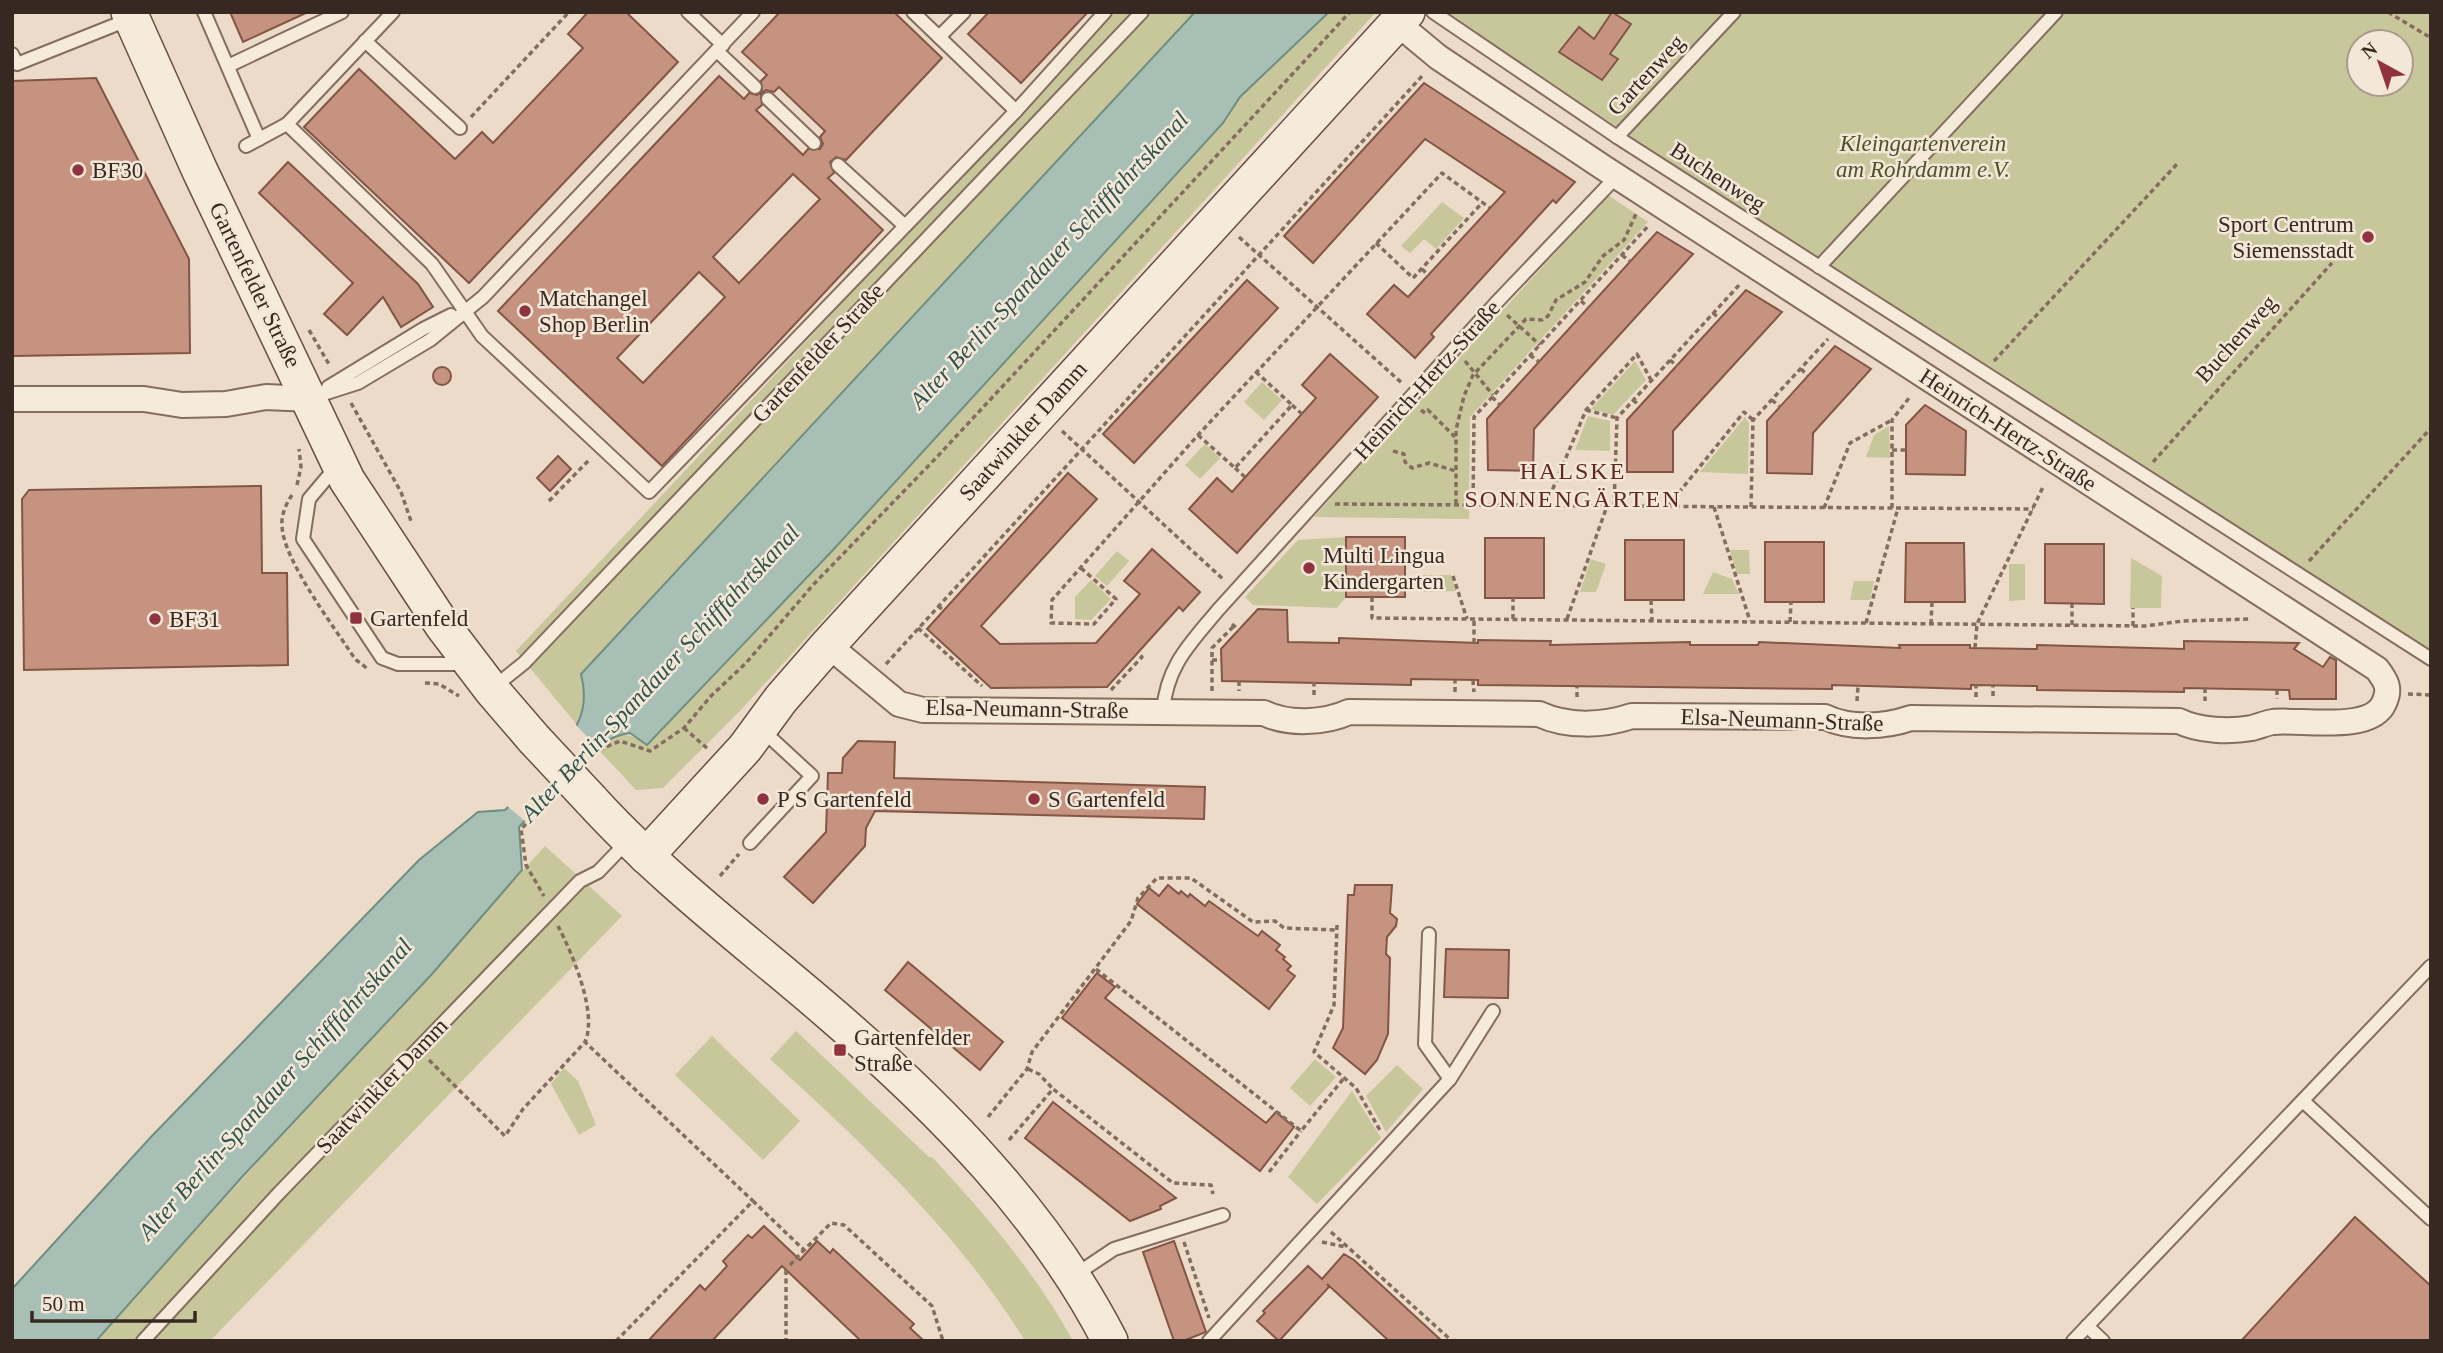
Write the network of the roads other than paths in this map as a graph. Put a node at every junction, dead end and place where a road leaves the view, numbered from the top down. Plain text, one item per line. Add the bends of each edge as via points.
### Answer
1 (204, 12) edge
2 (342, 12) edge
3 (393, 12) edge
4 (688, 12) edge
5 (753, 12) edge
6 (913, 12) edge
7 (964, 12) edge
8 (1105, 12) edge
9 (1142, 12) edge
10 (1433, 12) edge
11 (1734, 12) edge
12 (2056, 12) edge
13 (130, 15) edge
14 (1402, 18) edge
15 (939, 37) junction
16 (365, 41) junction
17 (720, 48) junction
18 (12, 54) edge
19 (228, 66) junction
20 (755, 87) dead end
21 (768, 99) dead end
22 (1016, 111) junction
23 (287, 124) junction
24 (460, 128) road end
25 (1617, 137) junction
26 (259, 139) junction
27 (814, 143) dead end
28 (246, 146) dead end
29 (838, 165) dead end
30 (1617, 176) junction
31 (905, 226) junction
32 (1819, 267) junction
33 (464, 309) junction
34 (310, 398) junction
35 (12, 400) edge
36 (339, 464) junction
37 (828, 645) junction
38 (2431, 659) edge
39 (481, 677) junction
40 (2389, 693) joint
41 (1163, 711) junction
42 (761, 728) junction
43 (750, 843) road end
44 (638, 848) junction
45 (1429, 934) dead end
46 (2431, 966) edge
47 (1493, 1011) dead end
48 (1450, 1079) junction
49 (2303, 1101) junction
50 (1223, 1216) dead end
51 (2431, 1219) edge
52 (1072, 1277) junction
53 (2087, 1326) junction
54 (1213, 1339) edge
55 (143, 1341) edge
56 (1110, 1341) edge
57 (2073, 1341) edge
58 (2103, 1341) edge

1 - 19 lane
2 - 19 lane
3 - 16 lane
4 - 17 lane
5 - 17 lane
6 - 15 lane
7 - 15 lane
8 - 22 lane
9 - 39 lane, Gartenfelder Straße via 524,663
10 - 25 lane, Buchenweg
11 - 25 lane, Gartenweg
12 - 32 lane
13 - 18 lane via 17,64
13 - 34 main road, Gartenfelder Straße
14 - 30 street, Heinrich-Hertz-Straße via 1438,57
14 - 37 main road, Saatwinkler Damm
15 - 22 lane
16 - 23 lane
16 - 24 lane
17 - 20 lane
17 - 33 lane via 483,297
19 - 26 lane
21 - 27 lane
22 - 31 lane
23 - 26 lane
23 - 33 lane via 432,264
25 - 32 lane, Buchenweg
26 - 28 lane
29 - 31 lane
30 - 40 street, Heinrich-Hertz-Straße via 2377,669
30 - 41 lane, Heinrich-Hertz-Straße via 1237,588 1185,650 1166,682
31 - 33 lane via 649,492 482,336
32 - 38 lane, Buchenweg
33 - 34 lane
34 - 35 street via 183,405 144,399
34 - 36 main road, Gartenfelder Straße
36 - 39 main road, Gartenfelder Straße via 409,577
36 - 39 lane via 309,499 303,539 382,658
37 - 41 street, Elsa-Neumann-Straße via 899,704 923,710
37 - 42 main road, Saatwinkler Damm
39 - 44 main road, Gartenfelder Straße, bridge
40 - 41 street, Elsa-Neumann-Straße via 2382,709 2364,721 2271,722 2251,728 2193,728 2179,721 1938,718 1839,724 1825,718 1632,716 1613,723 1557,723 1539,714 1349,712 1333,719 1278,720 1264,713
42 - 43 lane via 812,776
42 - 44 main road, Saatwinkler Damm
44 - 52 main road via 917,1093 1004,1186
44 - 55 lane, Saatwinkler Damm via 580,881
45 - 48 lane via 1425,1044
46 - 49 lane
47 - 48 lane
48 - 54 lane
49 - 51 lane
49 - 53 lane
50 - 52 lane via 1114,1249
52 - 56 main road
53 - 57 lane
53 - 58 lane

